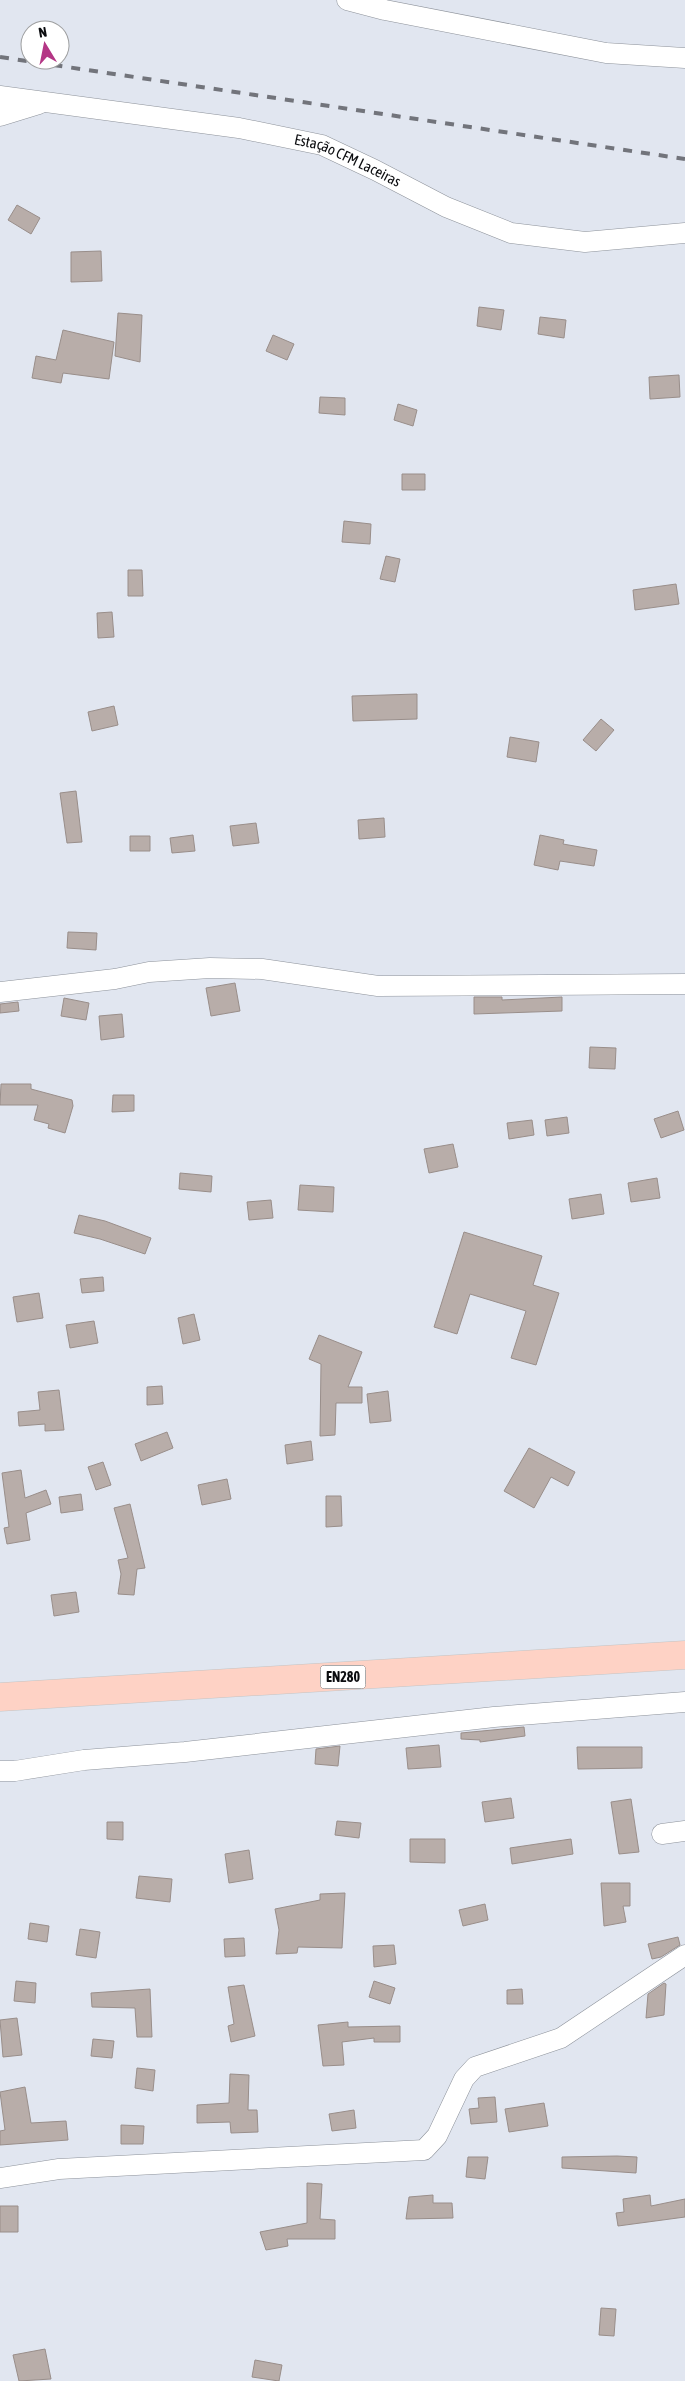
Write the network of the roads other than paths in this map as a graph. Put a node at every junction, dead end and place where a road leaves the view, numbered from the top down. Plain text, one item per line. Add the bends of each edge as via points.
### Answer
1 (347, 0) edge
2 (685, 58) edge
3 (0, 96) edge
4 (43, 102) junction
5 (0, 116) edge
6 (685, 234) edge
7 (685, 984) edge
8 (0, 992) edge
9 (685, 1655) edge
10 (0, 1697) edge
11 (685, 1702) edge
12 (0, 1771) edge
13 (685, 1831) edge
14 (662, 1834) dead end
15 (685, 1955) edge
16 (0, 2178) edge

1 - 2 street via 606,53
3 - 4 street, Estação CFM Laceiras
4 - 5 street
4 - 6 street, Estação CFM Laceiras via 239,128 322,145 446,208 511,233 585,242
7 - 8 street via 378,986 262,969 210,968 149,972
9 - 10 main road, EN280
11 - 12 street via 494,1717 185,1752 84,1760 15,1772
13 - 14 street
15 - 16 street via 561,2038 475,2067 464,2079 437,2136 424,2150 59,2169

